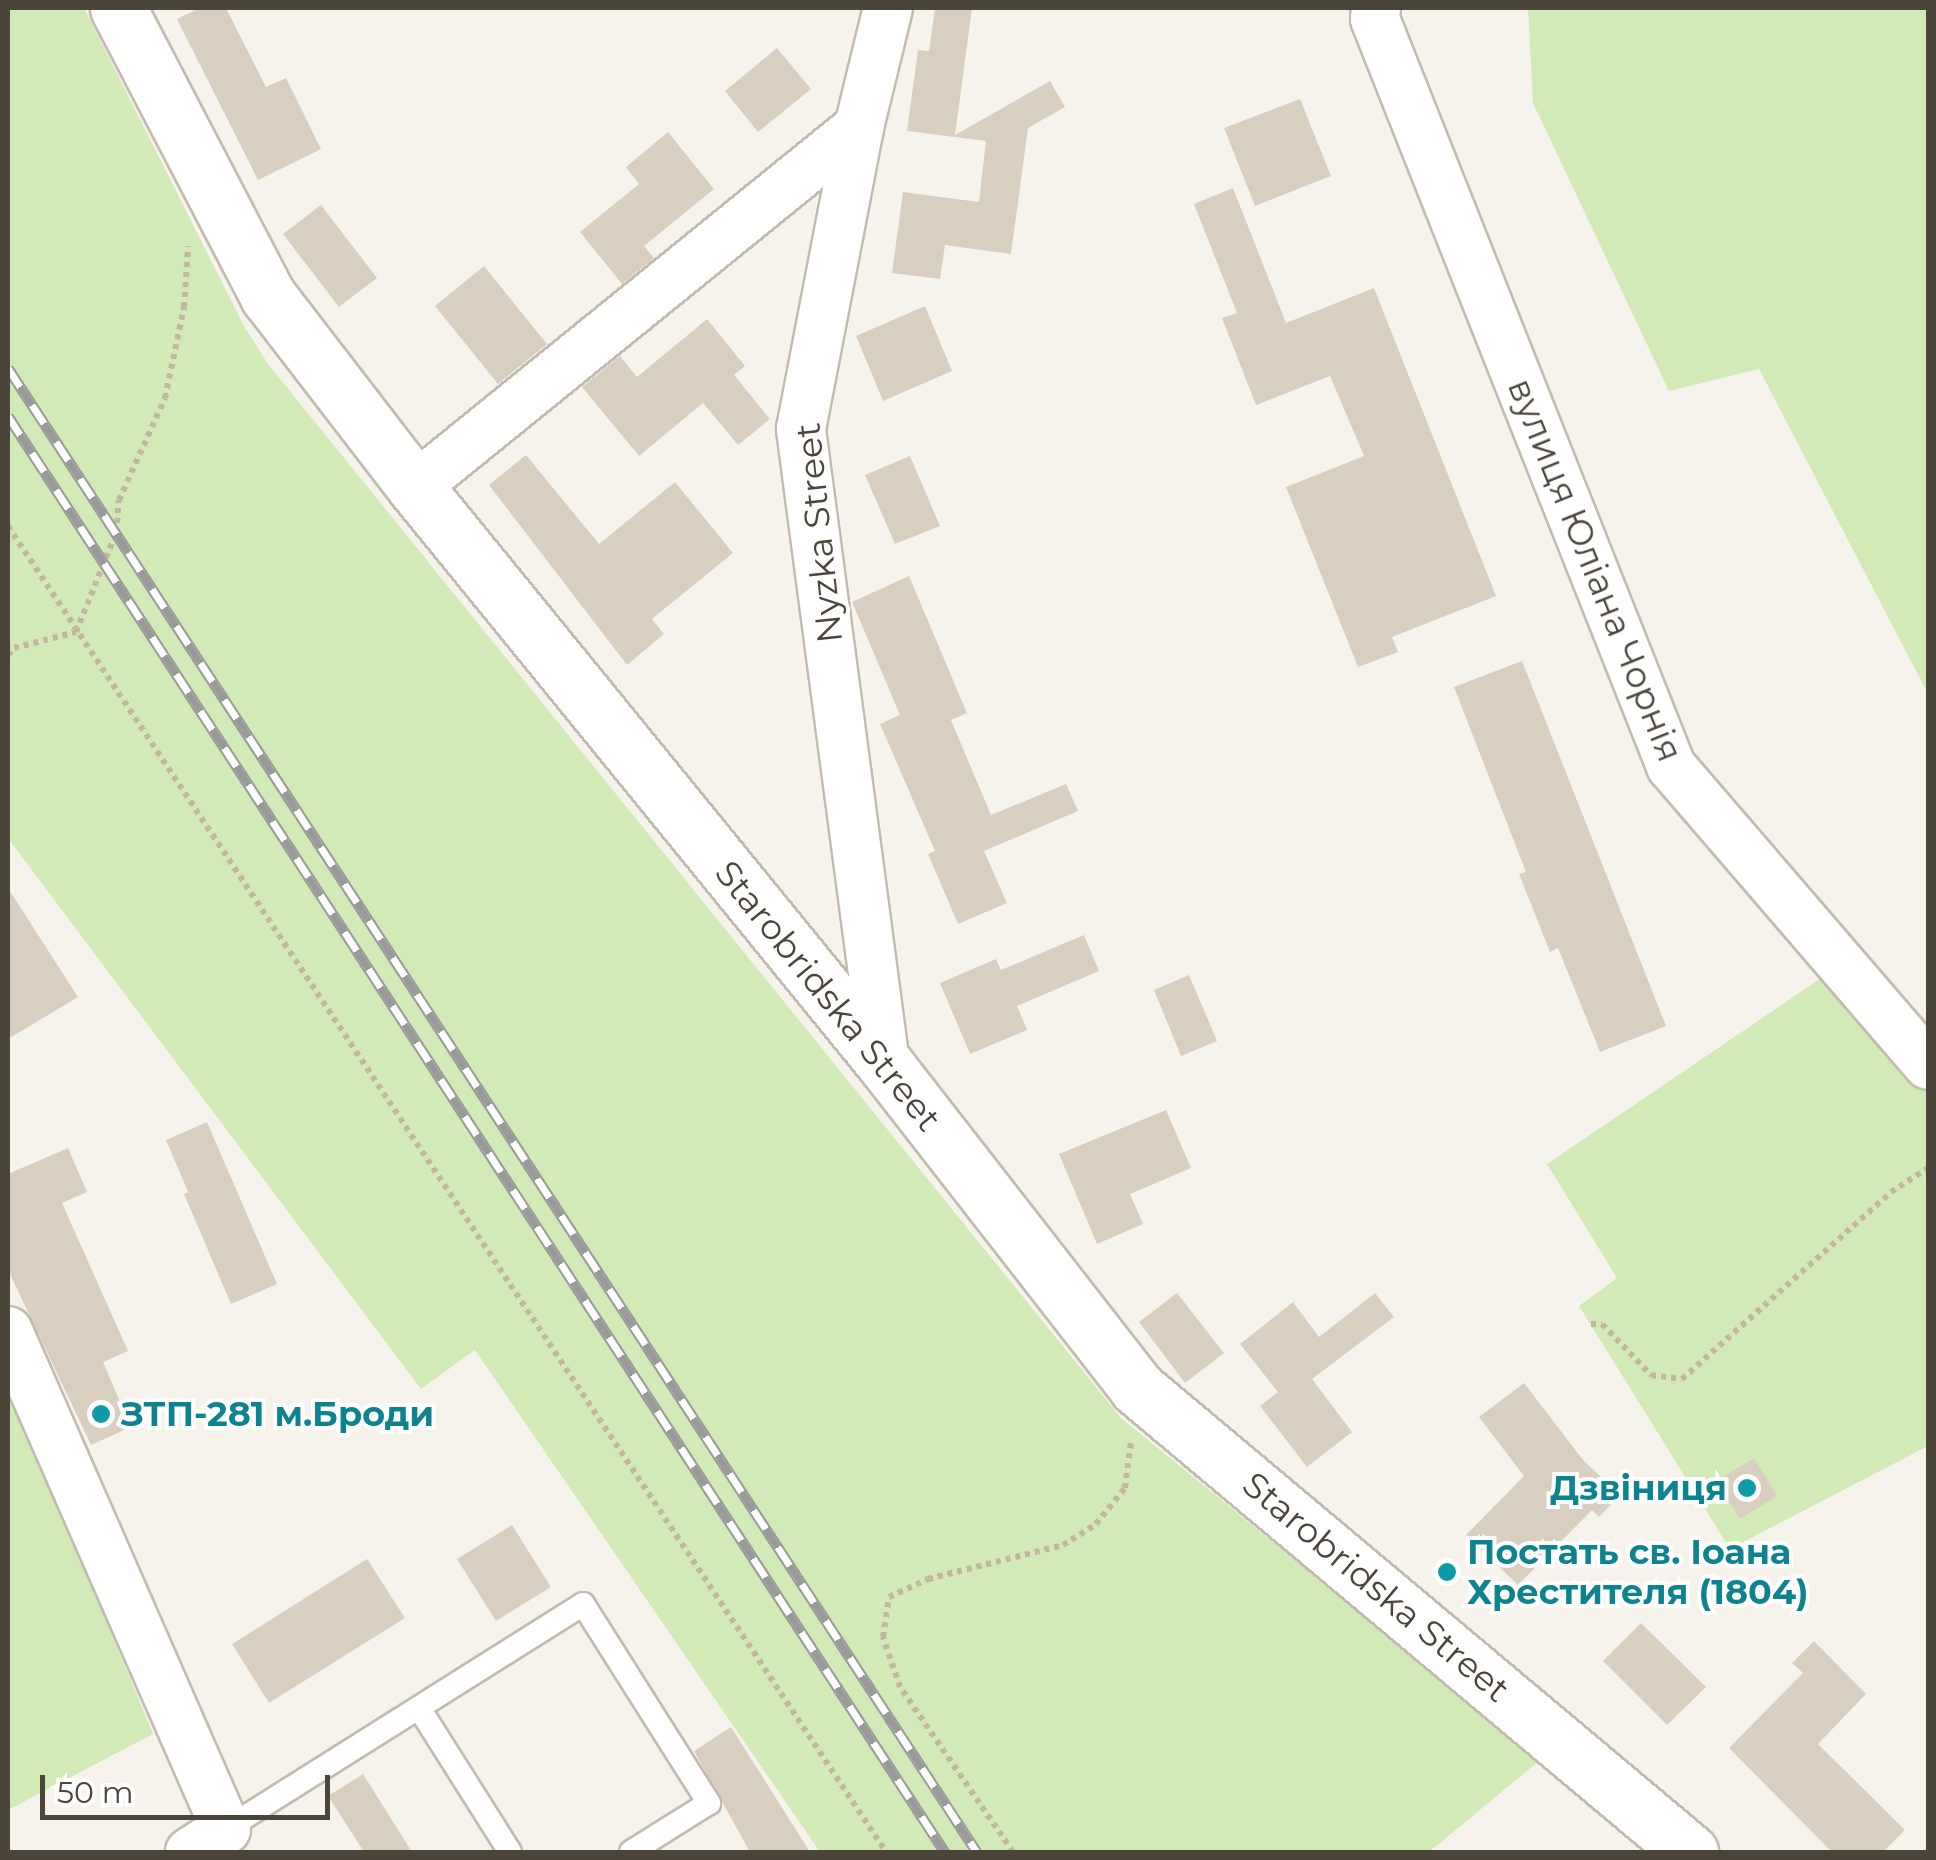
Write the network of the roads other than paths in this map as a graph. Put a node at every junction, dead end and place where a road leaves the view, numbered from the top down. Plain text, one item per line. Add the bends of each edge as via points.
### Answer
1 (118, 8) edge
2 (888, 8) edge
3 (1376, 8) edge
4 (859, 127) junction
5 (415, 487) junction
6 (886, 1064) junction
7 (1928, 1066) edge
8 (8, 1332) edge
9 (419, 1708) junction
10 (208, 1841) edge
11 (510, 1852) edge
12 (631, 1852) edge
13 (1690, 1852) edge

1 - 5 street, Starobridska Street via 268,296
2 - 4 street, Nyzka Street
3 - 7 street, вулиця Юліана Чорнія via 1670,766
4 - 5 street
4 - 6 street, Nyzka Street via 801,428
5 - 6 street, Starobridska Street
6 - 13 street, Starobridska Street via 1138,1388
8 - 10 street
9 - 10 lane
9 - 11 lane
9 - 12 lane via 583,1604 709,1803

